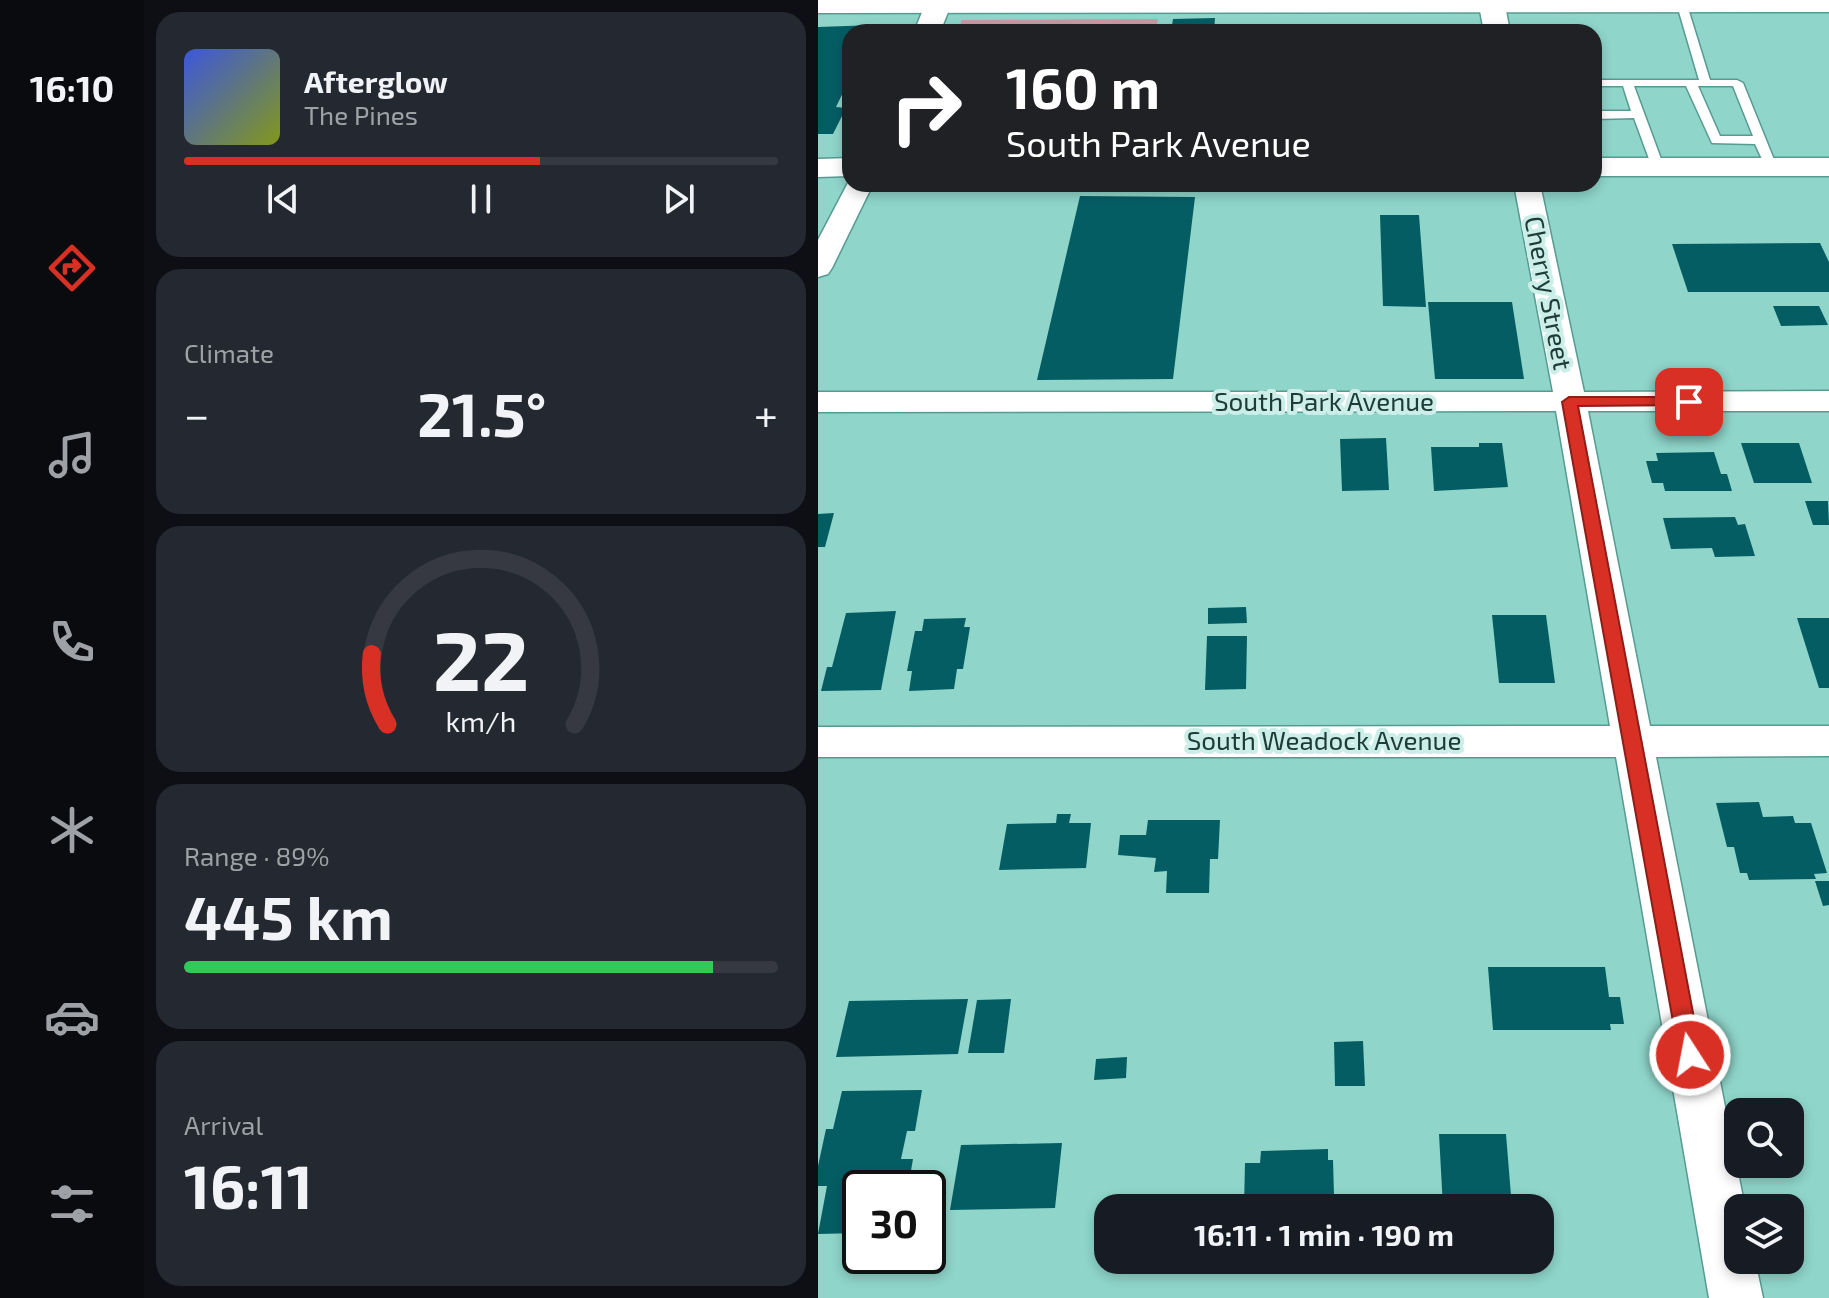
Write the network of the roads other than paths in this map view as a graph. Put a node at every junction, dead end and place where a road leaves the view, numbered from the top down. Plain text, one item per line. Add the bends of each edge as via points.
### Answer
1 (1492, 2) edge
2 (938, 3) edge
3 (1682, 5) junction
4 (1829, 5) edge
5 (818, 6) edge
6 (930, 24) edge
7 (1496, 24) edge
8 (1690, 82) junction
9 (1705, 82) junction
10 (1602, 83) edge
11 (1627, 83) junction
12 (1638, 114) junction
13 (1602, 115) edge
14 (1765, 154) junction
15 (842, 167) edge
16 (1602, 167) edge
17 (1658, 167) junction
18 (1829, 167) edge
19 (818, 168) edge
20 (856, 192) edge
21 (1529, 192) edge
22 (818, 268) edge
23 (1829, 401) edge
24 (818, 402) edge
25 (1569, 402) junction
26 (1630, 741) junction
27 (1829, 741) edge
28 (818, 742) edge
29 (1736, 1298) edge

1 - 2 street
1 - 3 street
1 - 7 main road
2 - 5 street
2 - 6 main road
3 - 4 street
3 - 9 lane
8 - 9 lane
8 - 11 lane
8 - 14 lane via 1716,140
9 - 14 lane via 1737,83
10 - 11 lane
11 - 12 lane
12 - 13 lane
12 - 17 lane
14 - 17 main road
14 - 18 main road
15 - 19 main road
16 - 17 main road
20 - 22 street
21 - 25 street, Cherry Street
23 - 25 street, South Park Avenue
24 - 25 street, South Park Avenue
25 - 26 street, Cherry Street
26 - 27 street, South Weadock Avenue
26 - 28 street, South Weadock Avenue
26 - 29 street, Cherry Street

